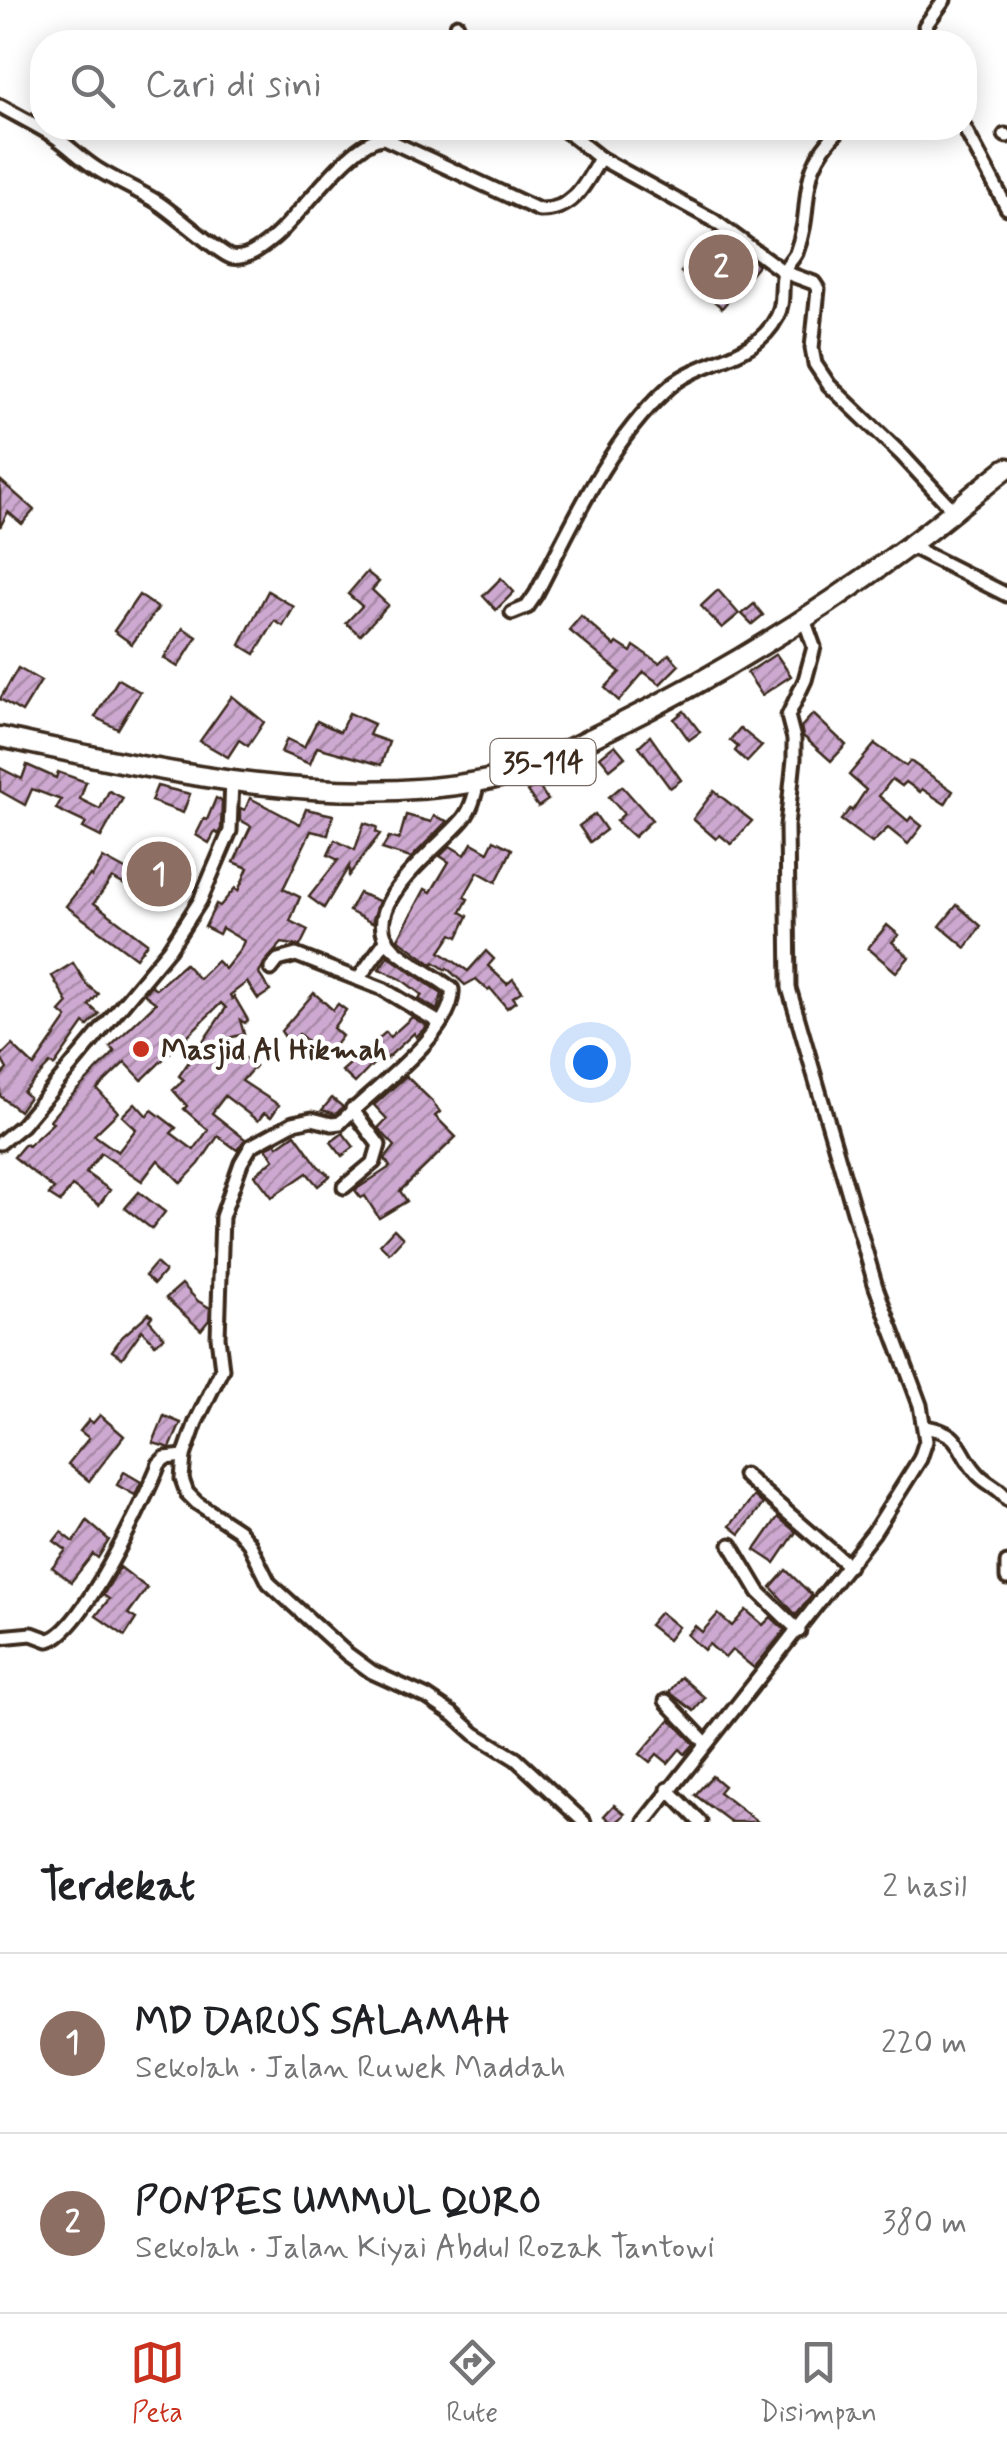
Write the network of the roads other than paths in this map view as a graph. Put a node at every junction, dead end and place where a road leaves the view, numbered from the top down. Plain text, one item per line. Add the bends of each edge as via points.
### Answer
1 (944, 0) edge
2 (457, 25) dead end
3 (457, 30) edge
4 (926, 30) edge
5 (0, 106) edge
6 (30, 123) edge
7 (59, 140) edge
8 (372, 140) edge
9 (388, 140) edge
10 (577, 140) edge
11 (828, 140) edge
12 (971, 140) edge
13 (600, 158) junction
14 (1007, 208) edge
15 (790, 274) junction
16 (1007, 468) edge
17 (953, 510) junction
18 (910, 546) junction
19 (1007, 595) edge
20 (512, 613) dead end
21 (804, 619) junction
22 (0, 737) edge
23 (232, 780) junction
24 (478, 782) junction
25 (388, 939) junction
26 (271, 969) dead end
27 (360, 978) junction
28 (440, 1023) junction
29 (352, 1109) junction
30 (0, 1142) edge
31 (344, 1187) dead end
32 (926, 1428) junction
33 (184, 1456) junction
34 (744, 1474) dead end
35 (1007, 1499) edge
36 (731, 1546) dead end
37 (1007, 1563) edge
38 (849, 1566) junction
39 (1007, 1578) edge
40 (799, 1631) junction
41 (0, 1637) edge
42 (666, 1701) dead end
43 (706, 1743) junction
44 (668, 1789) junction
45 (584, 1822) edge
46 (644, 1822) edge
47 (700, 1822) edge

1 - 4 street
2 - 3 street
5 - 6 street
7 - 8 street via 235,258 282,231
9 - 13 street via 539,210 574,200
10 - 13 street
11 - 15 street via 813,164
12 - 14 street
13 - 15 street via 713,220
15 - 17 street via 818,289 812,348 829,386
15 - 20 street via 764,337 670,385 648,406 587,496 536,594
16 - 17 main road, 35-114
17 - 18 main road, 35-114
18 - 19 street
18 - 21 main road, 35-114
21 - 24 main road, 35-114 via 637,716 552,758
21 - 32 street via 814,648 788,716 794,739 787,826 790,988 876,1287
22 - 23 main road, 35-114
23 - 24 main road, 35-114 via 374,790
23 - 30 street via 230,831 184,928 22,1125
24 - 25 street via 464,817 390,898 383,932
25 - 27 street
25 - 28 street via 452,989
26 - 27 street via 296,955
27 - 28 street
28 - 29 street
29 - 31 street via 379,1144 374,1162
29 - 33 street via 332,1124 293,1123 252,1146 241,1164 222,1217 222,1369
32 - 35 street via 948,1432 978,1476
32 - 38 street via 920,1459
33 - 41 street via 160,1464 111,1563 64,1633 48,1640
33 - 45 street via 187,1493 238,1530 269,1583 372,1672 427,1697 516,1759
34 - 38 street
36 - 40 street via 759,1592
37 - 39 street
38 - 40 street
40 - 43 street
42 - 43 street
43 - 44 street
44 - 46 street
44 - 47 street

